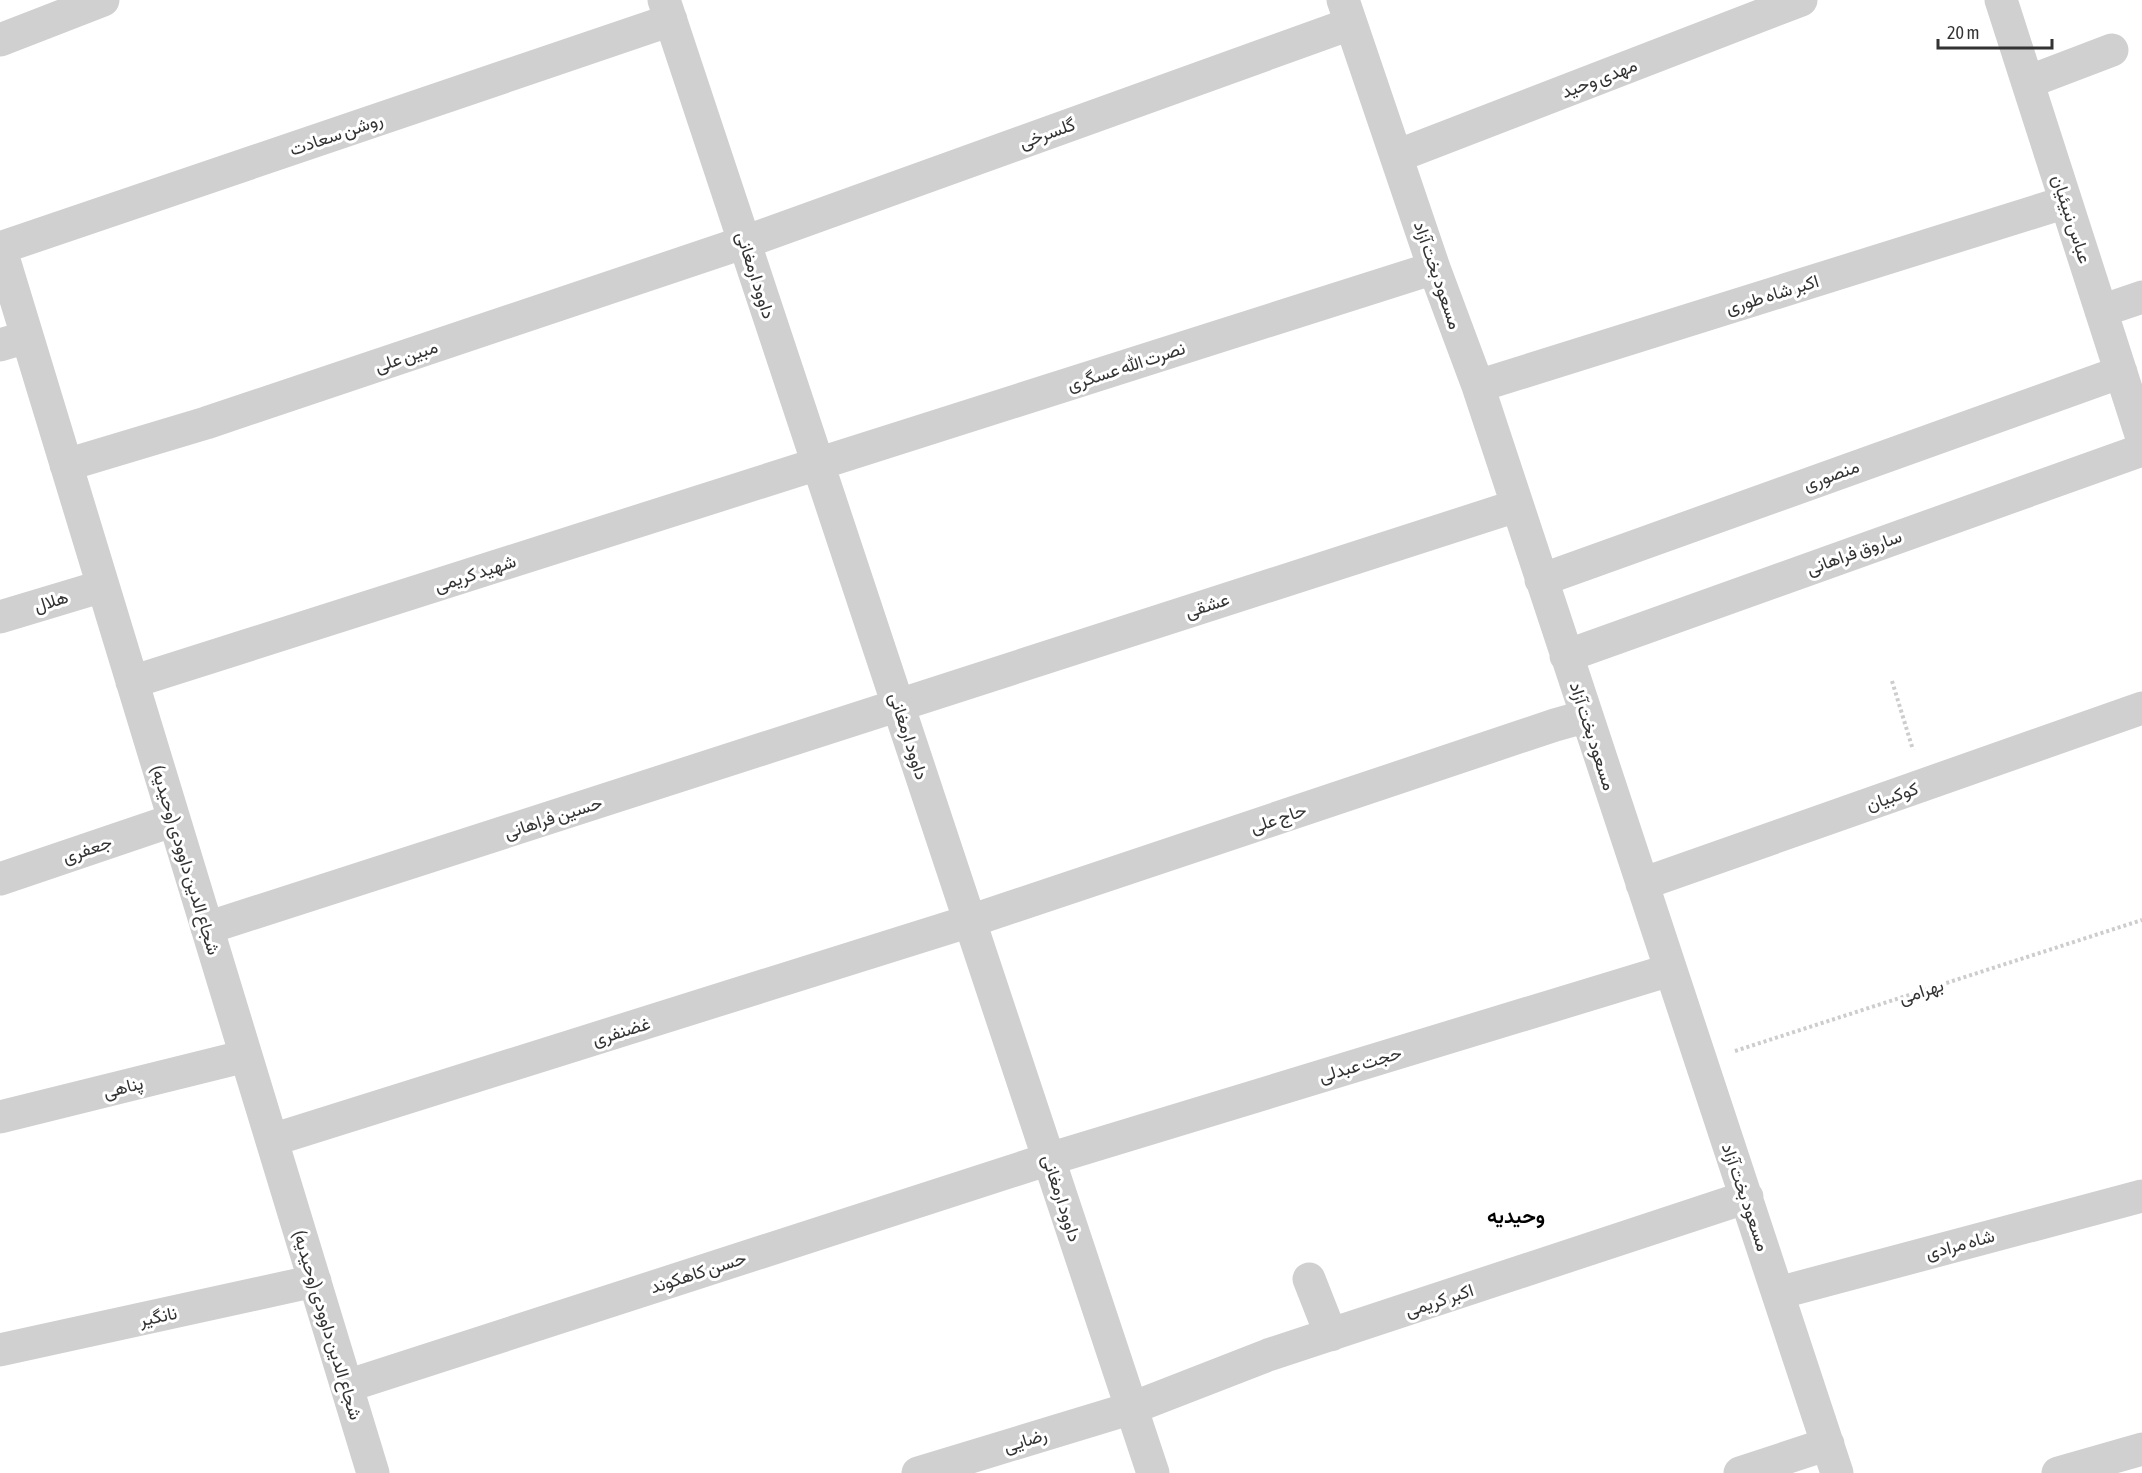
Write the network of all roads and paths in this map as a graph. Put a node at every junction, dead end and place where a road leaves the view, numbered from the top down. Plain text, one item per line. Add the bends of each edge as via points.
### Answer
1 (103, 0) edge
2 (1801, 0) edge
3 (2001, 0) edge
4 (668, 10) edge
5 (1346, 12) edge
6 (0, 40) edge
7 (2112, 50) dead end
8 (2028, 82) junction
9 (1397, 156) junction
10 (2066, 202) junction
11 (745, 242) junction
12 (0, 248) edge
13 (1434, 268) junction
14 (2142, 297) edge
15 (2101, 311) junction
16 (13, 341) edge
17 (2121, 372) junction
18 (1478, 386) junction
19 (2142, 438) edge
20 (2142, 450) edge
21 (819, 464) junction
22 (66, 465) junction
23 (1516, 506) junction
24 (1541, 580) junction
25 (103, 586) junction
26 (0, 617) edge
27 (1566, 656) junction
28 (1892, 681) dead end
29 (132, 682) junction
30 (899, 705) junction
31 (2142, 708) edge
32 (1587, 716) junction
33 (1924, 785) junction
34 (174, 820) junction
35 (0, 879) edge
36 (1642, 884) junction
37 (2142, 920) edge
38 (970, 921) junction
39 (207, 928) junction
40 (1670, 970) junction
41 (246, 1056) junction
42 (1700, 1063) junction
43 (0, 1117) edge
44 (272, 1140) junction
45 (1049, 1159) junction
46 (2142, 1196) edge
47 (1748, 1197) junction
48 (1309, 1279) dead end
49 (315, 1281) junction
50 (1778, 1293) junction
51 (1331, 1335) junction
52 (0, 1350) edge
53 (347, 1386) junction
54 (1132, 1408) junction
55 (2142, 1449) edge
56 (1832, 1459) edge
57 (374, 1473) edge
58 (918, 1473) edge
59 (1153, 1473) edge
60 (1740, 1473) edge
61 (2058, 1473) edge

1 - 6 street
2 - 9 street, مهدی وحید
3 - 8 street, عباس نبیئیان
4 - 11 street, داوود ارمغانی
4 - 12 street, روشن سعادت
5 - 9 street, مسعود بخت آزاد
5 - 11 street, گلسرخی
7 - 8 street
8 - 10 street, عباس نبیئیان
9 - 13 street, مسعود بخت آزاد
10 - 15 street, عباس نبیئیان
10 - 18 street, اکبر شاه طوری
11 - 21 street, داوود ارمغانی
11 - 22 street, مبین علی via 206,423
12 - 16 street, شجاع الدین داوودی (وحیدیه)
13 - 18 street, مسعود بخت آزاد
13 - 21 street, نصرت الله عسگری
14 - 15 street
15 - 17 street, عباس نبیئیان
16 - 22 street, شجاع الدین داوودی (وحیدیه)
17 - 19 street, عباس نبیئیان
17 - 24 street, منصوری
18 - 23 street, مسعود بخت آزاد
20 - 27 street, ساروق فراهانی
21 - 29 street, شهید کریمی
21 - 30 street, داوود ارمغانی
22 - 25 street, شجاع الدین داوودی (وحیدیه)
23 - 24 street, مسعود بخت آزاد
23 - 30 street, عشقی
24 - 27 street, مسعود بخت آزاد
25 - 26 street, هلال
25 - 29 street, شجاع الدین داوودی (وحیدیه)
27 - 32 street, مسعود بخت آزاد
28 - 33 path
29 - 34 street, شجاع الدین داوودی (وحیدیه)
30 - 38 street, داوود ارمغانی
30 - 39 street, حسین فراهانی
31 - 33 street, کوکبیان
32 - 36 street, مسعود بخت آزاد
32 - 38 street, حاج علی
33 - 36 street, کوکبیان
34 - 35 street, جعفری
34 - 39 street, شجاع الدین داوودی (وحیدیه)
36 - 40 street, مسعود بخت آزاد
37 - 42 path, بهرامی
38 - 44 street, غضنفری
38 - 45 street, داوود ارمغانی
39 - 41 street, شجاع الدین داوودی (وحیدیه)
40 - 42 street, مسعود بخت آزاد
40 - 45 street, حجت عبدلی
41 - 43 street, پناهی
41 - 44 street, شجاع الدین داوودی (وحیدیه)
42 - 47 street, مسعود بخت آزاد
44 - 49 street, شجاع الدین داوودی (وحیدیه)
45 - 53 street, حسن کاهکوند
45 - 54 street, داوود ارمغانی
46 - 50 street, شاه مرادی
47 - 50 street, مسعود بخت آزاد
47 - 51 street, اکبر کریمی
48 - 51 street
49 - 52 street, نانگیر
49 - 53 street, شجاع الدین داوودی (وحیدیه)
50 - 56 street, مسعود بخت آزاد
51 - 54 street, اکبر کریمی
53 - 57 street, شجاع الدین داوودی (وحیدیه)
54 - 58 street, رضایی
54 - 59 street, داوود ارمغانی
55 - 61 street
56 - 60 street

